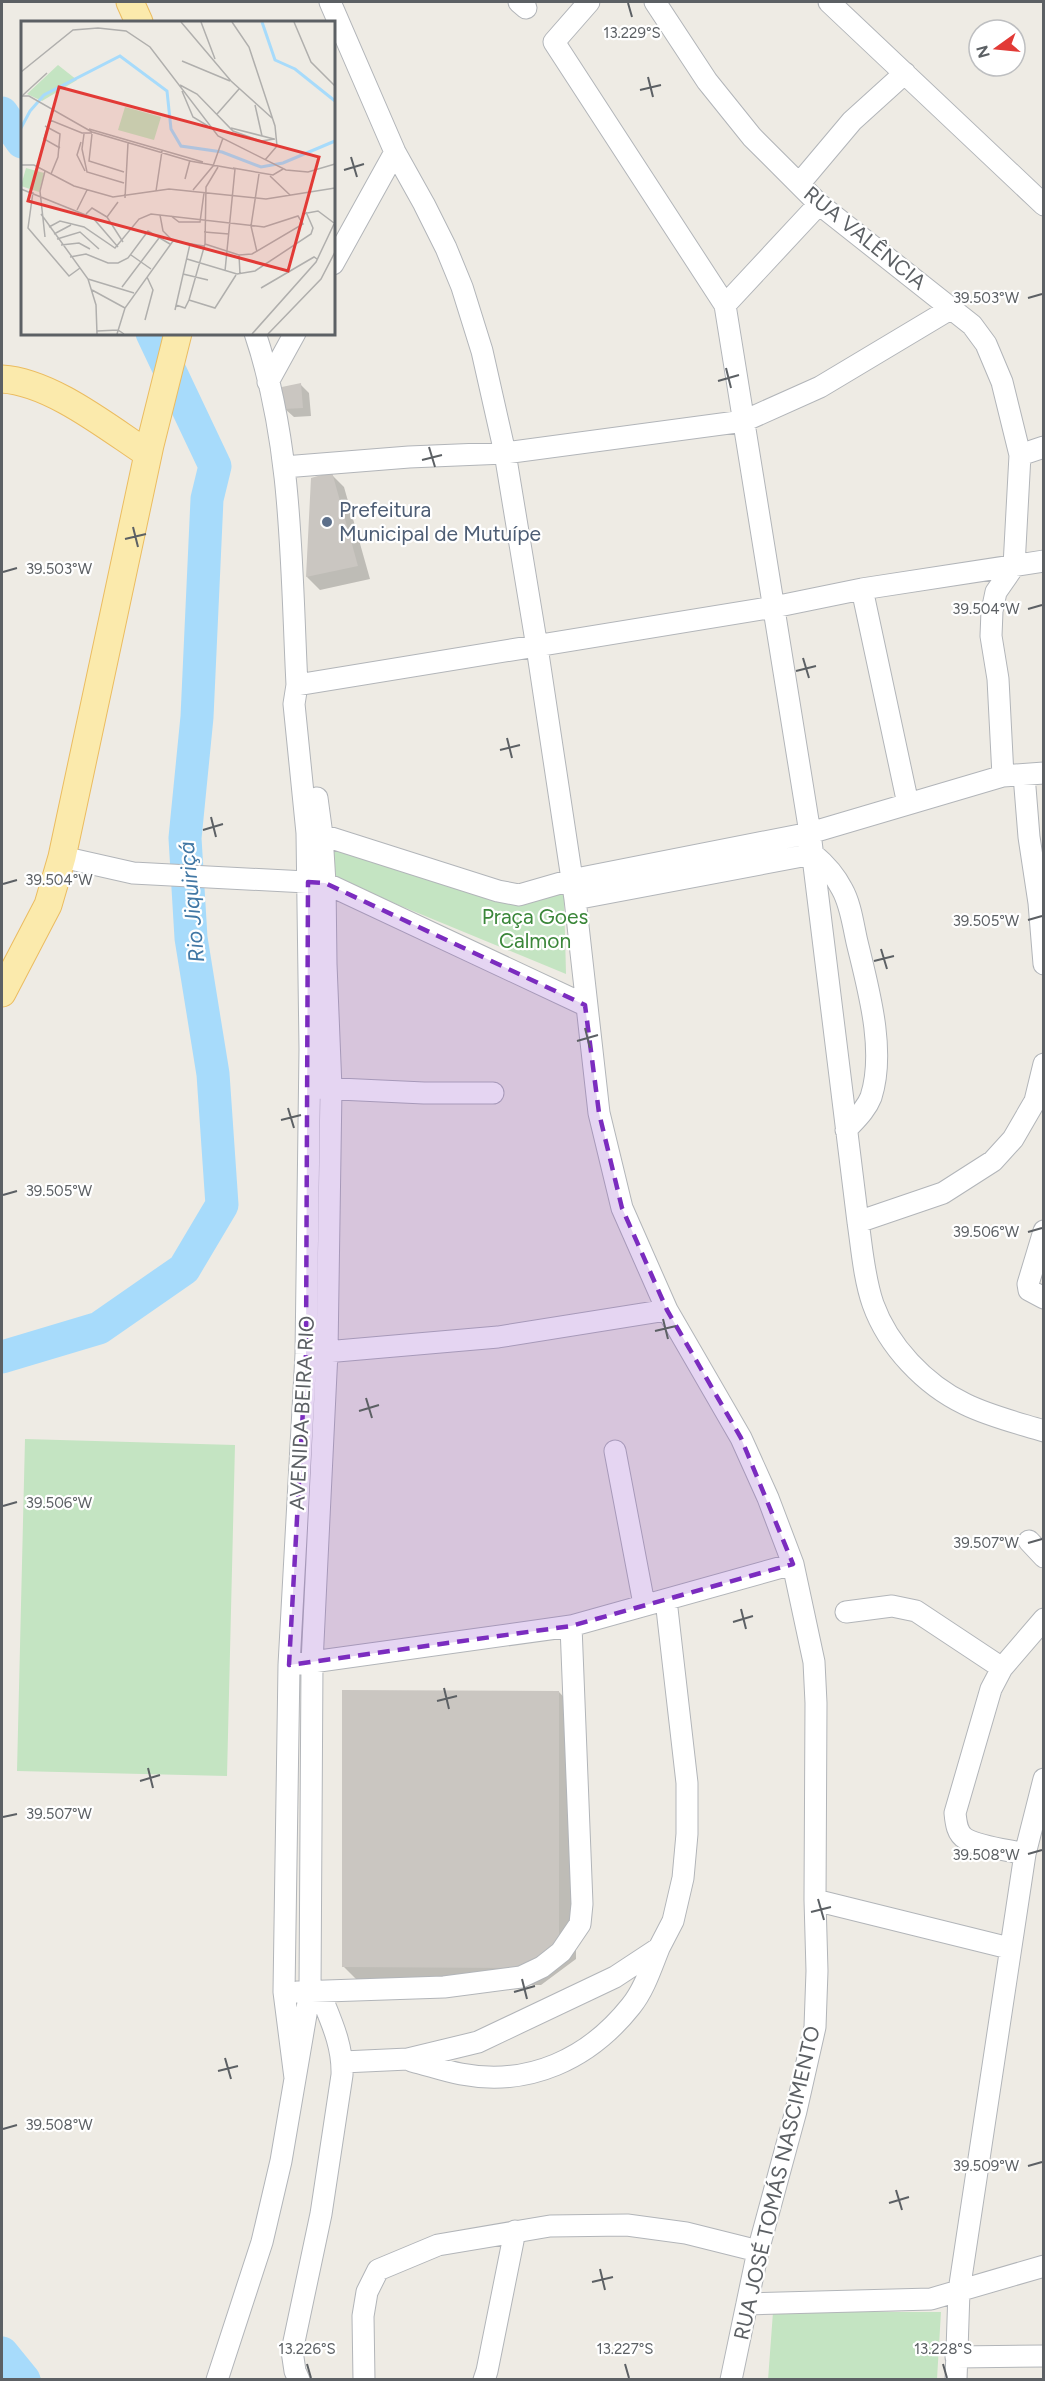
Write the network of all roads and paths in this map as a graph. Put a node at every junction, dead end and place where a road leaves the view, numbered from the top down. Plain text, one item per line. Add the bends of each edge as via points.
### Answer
1 (130, 2) edge
2 (330, 2) edge
3 (589, 2) edge
4 (655, 2) edge
5 (829, 2) edge
6 (139, 21) edge
7 (905, 73) junction
8 (395, 152) junction
9 (799, 184) junction
10 (819, 204) junction
11 (1044, 205) edge
12 (334, 262) edge
13 (725, 304) junction
14 (952, 308) junction
15 (178, 334) edge
16 (255, 334) edge
17 (294, 334) edge
18 (2, 379) edge
19 (268, 382) junction
20 (744, 421) junction
21 (1044, 447) edge
22 (149, 449) junction
23 (505, 453) junction
24 (1020, 455) junction
25 (284, 467) junction
26 (1044, 561) edge
27 (1014, 566) junction
28 (862, 589) junction
29 (774, 607) junction
30 (537, 647) junction
31 (297, 685) junction
32 (1034, 774) edge
33 (1003, 776) junction
34 (908, 804) junction
35 (810, 832) junction
36 (315, 834) junction
37 (813, 854) junction
38 (62, 857) junction
39 (708, 864) junction
40 (316, 882) junction
41 (573, 889) junction
42 (1041, 903) edge
43 (1044, 964) edge
44 (2, 993) edge
45 (585, 1005) junction
46 (1044, 1064) edge
47 (309, 1087) junction
48 (332, 1088) junction
49 (493, 1093) dead end
50 (846, 1130) junction
51 (858, 1222) junction
52 (1044, 1231) edge
53 (1044, 1298) edge
54 (668, 1310) junction
55 (316, 1353) junction
56 (1044, 1431) edge
57 (615, 1451) dead end
58 (1029, 1541) dead end
59 (1044, 1557) edge
60 (793, 1564) junction
61 (666, 1600) junction
62 (644, 1604) junction
63 (846, 1612) dead end
64 (1044, 1619) edge
65 (571, 1626) junction
66 (312, 1663) junction
67 (290, 1665) junction
68 (1002, 1668) junction
69 (1044, 1779) edge
70 (1024, 1854) junction
71 (814, 1900) junction
72 (658, 1948) junction
73 (1010, 1948) junction
74 (314, 1991) junction
75 (285, 1992) junction
76 (408, 2059) junction
77 (343, 2062) junction
78 (295, 2078) junction
79 (515, 2231) junction
80 (758, 2251) junction
81 (1044, 2266) edge
82 (959, 2291) junction
83 (747, 2304) junction
84 (1044, 2356) edge
85 (956, 2357) junction
86 (217, 2379) edge
87 (299, 2379) edge
88 (364, 2379) edge
89 (484, 2379) edge
90 (731, 2379) edge
91 (956, 2379) edge

1 - 6 main road
2 - 8 street, RUA JOSÉ TOMÁS NASCIMENTO
3 - 13 street via 554,42
4 - 9 street, RUA VALÊNCIA via 707,81 752,137
5 - 7 street
7 - 9 street via 852,121
7 - 11 street
8 - 12 street
8 - 23 street, RUA JOSÉ TOMÁS NASCIMENTO via 462,287 482,351
9 - 10 street, RUA VALÊNCIA
10 - 13 street
10 - 14 street, RUA VALÊNCIA
13 - 20 street
14 - 20 street via 819,387
14 - 24 street, RUA VALÊNCIA via 986,344 1002,382
15 - 22 main road
16 - 19 street, AVENIDA BEIRA RIO
17 - 19 street
18 - 22 main road via 22,381 50,392
19 - 25 street, AVENIDA BEIRA RIO
20 - 23 street
20 - 29 street
21 - 24 street
22 - 38 main road
23 - 25 street
23 - 30 street, RUA JOSÉ TOMÁS NASCIMENTO
24 - 27 street, RUA VALÊNCIA
25 - 31 street, AVENIDA BEIRA RIO
26 - 27 street
27 - 28 street
27 - 33 street via 996,591 992,610
28 - 29 street
28 - 34 street
29 - 30 street
29 - 35 street
30 - 31 street
30 - 41 street, RUA JOSÉ TOMÁS NASCIMENTO
31 - 36 street, AVENIDA BEIRA RIO via 294,704
32 - 33 street
32 - 42 street via 1029,837
33 - 34 street
34 - 35 street
35 - 37 street
35 - 39 street
36 - 40 street, AVENIDA BEIRA RIO
36 - 41 street via 498,891 519,895
37 - 39 street
37 - 50 street
37 - 50 street via 843,890 871,1001 876,1054 871,1097
38 - 40 street via 133,873
38 - 44 main road via 48,905
39 - 41 street
40 - 45 street
40 - 47 street, AVENIDA BEIRA RIO
40 - 48 street, AVENIDA BEIRA RIO via 326,964
41 - 45 street, RUA JOSÉ TOMÁS NASCIMENTO
42 - 43 street
45 - 54 street, RUA JOSÉ TOMÁS NASCIMENTO via 599,1113 622,1208
46 - 51 street via 1035,1101 1013,1139 993,1161 943,1193
47 - 48 street
47 - 55 street, AVENIDA BEIRA RIO
48 - 49 street
48 - 55 street, AVENIDA BEIRA RIO
50 - 51 street
51 - 56 street via 873,1303 898,1349 952,1397
52 - 53 street via 1028,1284 1029,1290
54 - 55 street via 498,1337
54 - 60 street, RUA JOSÉ TOMÁS NASCIMENTO via 741,1438
55 - 66 street, AVENIDA BEIRA RIO
55 - 67 street, AVENIDA BEIRA RIO
57 - 62 street
58 - 59 street
60 - 61 street
60 - 71 street, RUA JOSÉ TOMÁS NASCIMENTO via 814,1662
61 - 62 street
61 - 72 street via 687,1783 687,1834 683,1878 673,1921
62 - 65 street
63 - 68 street via 892,1606 916,1611
64 - 68 street
65 - 66 street
65 - 74 street via 582,1904 580,1924 561,1953 521,1977 444,1987
66 - 67 street
66 - 74 street, AVENIDA BEIRA RIO
67 - 75 street, AVENIDA BEIRA RIO
68 - 70 street via 955,1813 956,1824 966,1839
69 - 70 street
70 - 73 street
71 - 73 street
71 - 80 street, RUA JOSÉ TOMÁS NASCIMENTO via 818,1971 814,2026 796,2111
72 - 76 street via 615,1977 478,2042
72 - 76 street via 632,2005 575,2056 541,2072 502,2077 461,2074
73 - 82 street
74 - 75 street
74 - 77 street via 334,2027
74 - 78 street
75 - 78 street, AVENIDA BEIRA RIO
76 - 77 street
77 - 87 street via 321,2214 292,2351
78 - 86 street via 262,2242
79 - 80 street via 550,2226 627,2225 686,2233
79 - 88 street via 438,2245 378,2270 367,2292 363,2316
79 - 89 street
80 - 83 street, RUA JOSÉ TOMÁS NASCIMENTO
81 - 82 street
82 - 83 street via 931,2299
82 - 85 street
83 - 90 street, RUA JOSÉ TOMÁS NASCIMENTO
84 - 85 street
85 - 91 street

